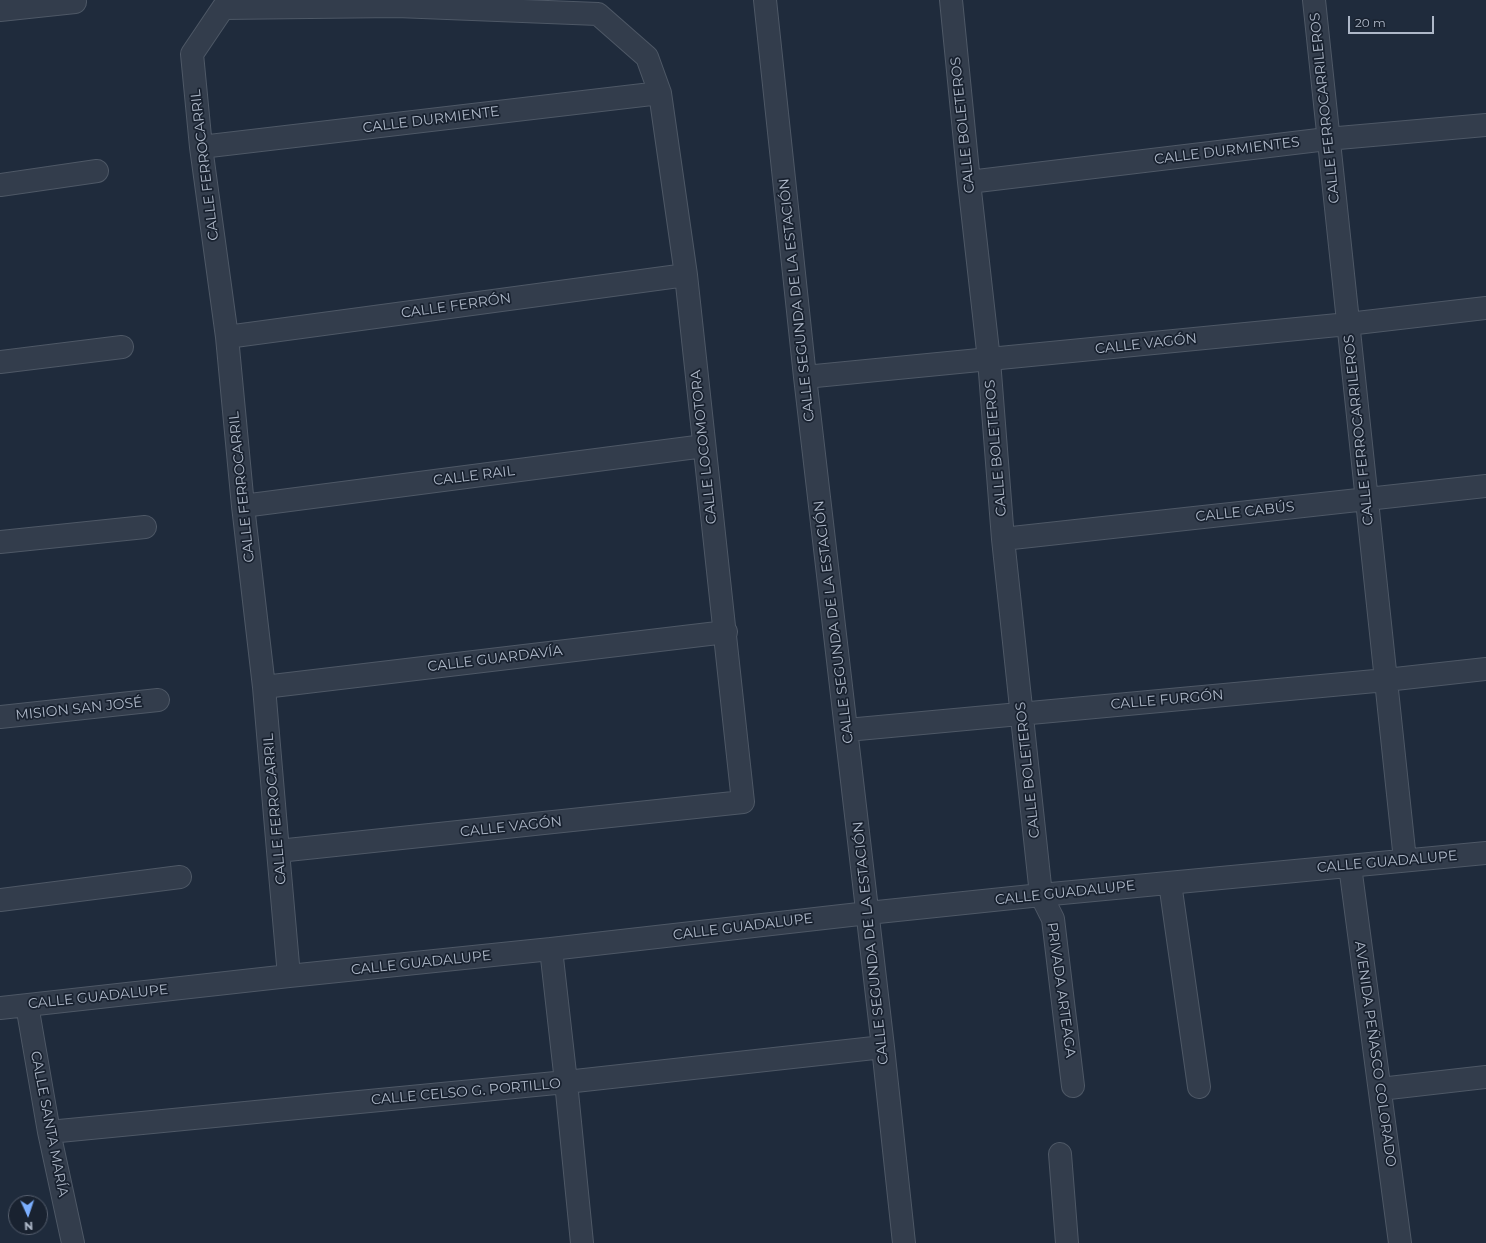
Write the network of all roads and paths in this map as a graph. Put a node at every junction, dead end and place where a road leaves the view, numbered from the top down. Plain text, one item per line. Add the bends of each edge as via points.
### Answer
1 (765, 0) edge
2 (951, 0) edge
3 (1314, 0) edge
4 (75, 2) dead end
5 (223, 8) joint
6 (0, 10) edge
7 (660, 93) junction
8 (1486, 125) edge
9 (1328, 139) junction
10 (202, 147) junction
11 (97, 171) dead end
12 (969, 182) junction
13 (0, 185) edge
14 (686, 275) junction
15 (1486, 308) edge
16 (1348, 324) junction
17 (227, 337) junction
18 (122, 347) dead end
19 (989, 360) junction
20 (0, 362) edge
21 (805, 377) junction
22 (704, 446) junction
23 (1486, 486) edge
24 (1366, 499) junction
25 (243, 506) junction
26 (145, 527) dead end
27 (1003, 539) junction
28 (0, 542) edge
29 (726, 632) junction
30 (1486, 669) edge
31 (1386, 680) junction
32 (264, 687) junction
33 (158, 700) dead end
34 (1022, 714) junction
35 (0, 717) edge
36 (847, 730) junction
37 (743, 802) joint
38 (278, 851) junction
39 (1486, 853) edge
40 (1405, 860) junction
41 (1350, 866) junction
42 (180, 877) dead end
43 (1170, 883) junction
44 (1041, 895) junction
45 (0, 900) edge
46 (868, 913) junction
47 (551, 949) junction
48 (289, 976) junction
49 (27, 1005) junction
50 (0, 1008) edge
51 (883, 1047) junction
52 (1486, 1077) edge
53 (566, 1082) junction
54 (1073, 1086) dead end
55 (1199, 1087) dead end
56 (1380, 1089) junction
57 (49, 1132) junction
58 (1060, 1154) dead end
59 (73, 1243) edge
60 (582, 1243) edge
61 (904, 1243) edge
62 (1066, 1243) edge
63 (1400, 1243) edge

1 - 21 street, CALLE SEGUNDA DE LA ESTACIÓN
2 - 12 street, CALLE BOLETEROS
3 - 9 street, CALLE FERROCARRILEROS
4 - 6 street
5 - 7 street, CALLE LOCOMOTORA via 397,6 598,14 647,57
5 - 10 street, CALLE FERROCARRIL via 192,54
7 - 10 street, CALLE DURMIENTE
7 - 14 street, CALLE LOCOMOTORA
8 - 9 street, CALLE DURMIENTES
9 - 12 street, CALLE DURMIENTES
9 - 16 street, CALLE FERROCARRILEROS
10 - 17 street, CALLE FERROCARRIL
11 - 13 street
12 - 19 street, CALLE BOLETEROS
14 - 17 street, CALLE FERRÓN
14 - 22 street, CALLE LOCOMOTORA
15 - 16 street, CALLE VAGÓN
16 - 19 street, CALLE VAGÓN
16 - 24 street, CALLE FERROCARRILEROS
17 - 25 street, CALLE FERROCARRIL
18 - 20 street
19 - 21 street, CALLE VAGÓN
19 - 27 street, CALLE BOLETEROS
21 - 36 street, CALLE SEGUNDA DE LA ESTACIÓN
22 - 25 street, CALLE RAIL
22 - 29 street, CALLE LOCOMOTORA
23 - 24 street, CALLE CABÚS
24 - 27 street, CALLE CABÚS
24 - 31 street, CALLE FERROCARRILEROS
25 - 32 street, CALLE FERROCARRIL
26 - 28 street
27 - 34 street, CALLE BOLETEROS
29 - 32 street, CALLE GUARDAVÍA
29 - 37 street, CALLE LOCOMOTORA
30 - 31 street, CALLE FURGÓN
31 - 34 street, CALLE FURGÓN
31 - 40 street, CALLE FERROCARRILEROS
32 - 38 street, CALLE FERROCARRIL
33 - 35 street, MISION SAN JOSÉ
34 - 36 street, CALLE FURGÓN
34 - 44 street, CALLE BOLETEROS
36 - 46 street, CALLE SEGUNDA DE LA ESTACIÓN
37 - 38 street, CALLE VAGÓN
38 - 48 street, CALLE FERROCARRIL
39 - 40 street, CALLE GUADALUPE
40 - 41 street, CALLE GUADALUPE
41 - 43 street, CALLE GUADALUPE
41 - 56 street, AVENIDA PEÑASCO COLORADO
42 - 45 street
43 - 44 street, CALLE GUADALUPE
43 - 55 street
44 - 46 street, CALLE GUADALUPE
44 - 54 street, PRIVADA ARTEAGA via 1053,919
46 - 47 street, CALLE GUADALUPE
46 - 51 street, CALLE SEGUNDA DE LA ESTACIÓN
47 - 48 street, CALLE GUADALUPE
47 - 53 street
48 - 49 street, CALLE GUADALUPE
49 - 50 street, CALLE GUADALUPE
49 - 57 street, CALLE SANTA MARÍA
51 - 53 street, CALLE CELSO G. PORTILLO
51 - 61 street, CALLE SEGUNDA DE LA ESTACIÓN
52 - 56 street
53 - 57 street, CALLE CELSO G. PORTILLO
53 - 60 street
56 - 63 street, AVENIDA PEÑASCO COLORADO
57 - 59 street, CALLE SANTA MARÍA
58 - 62 street

